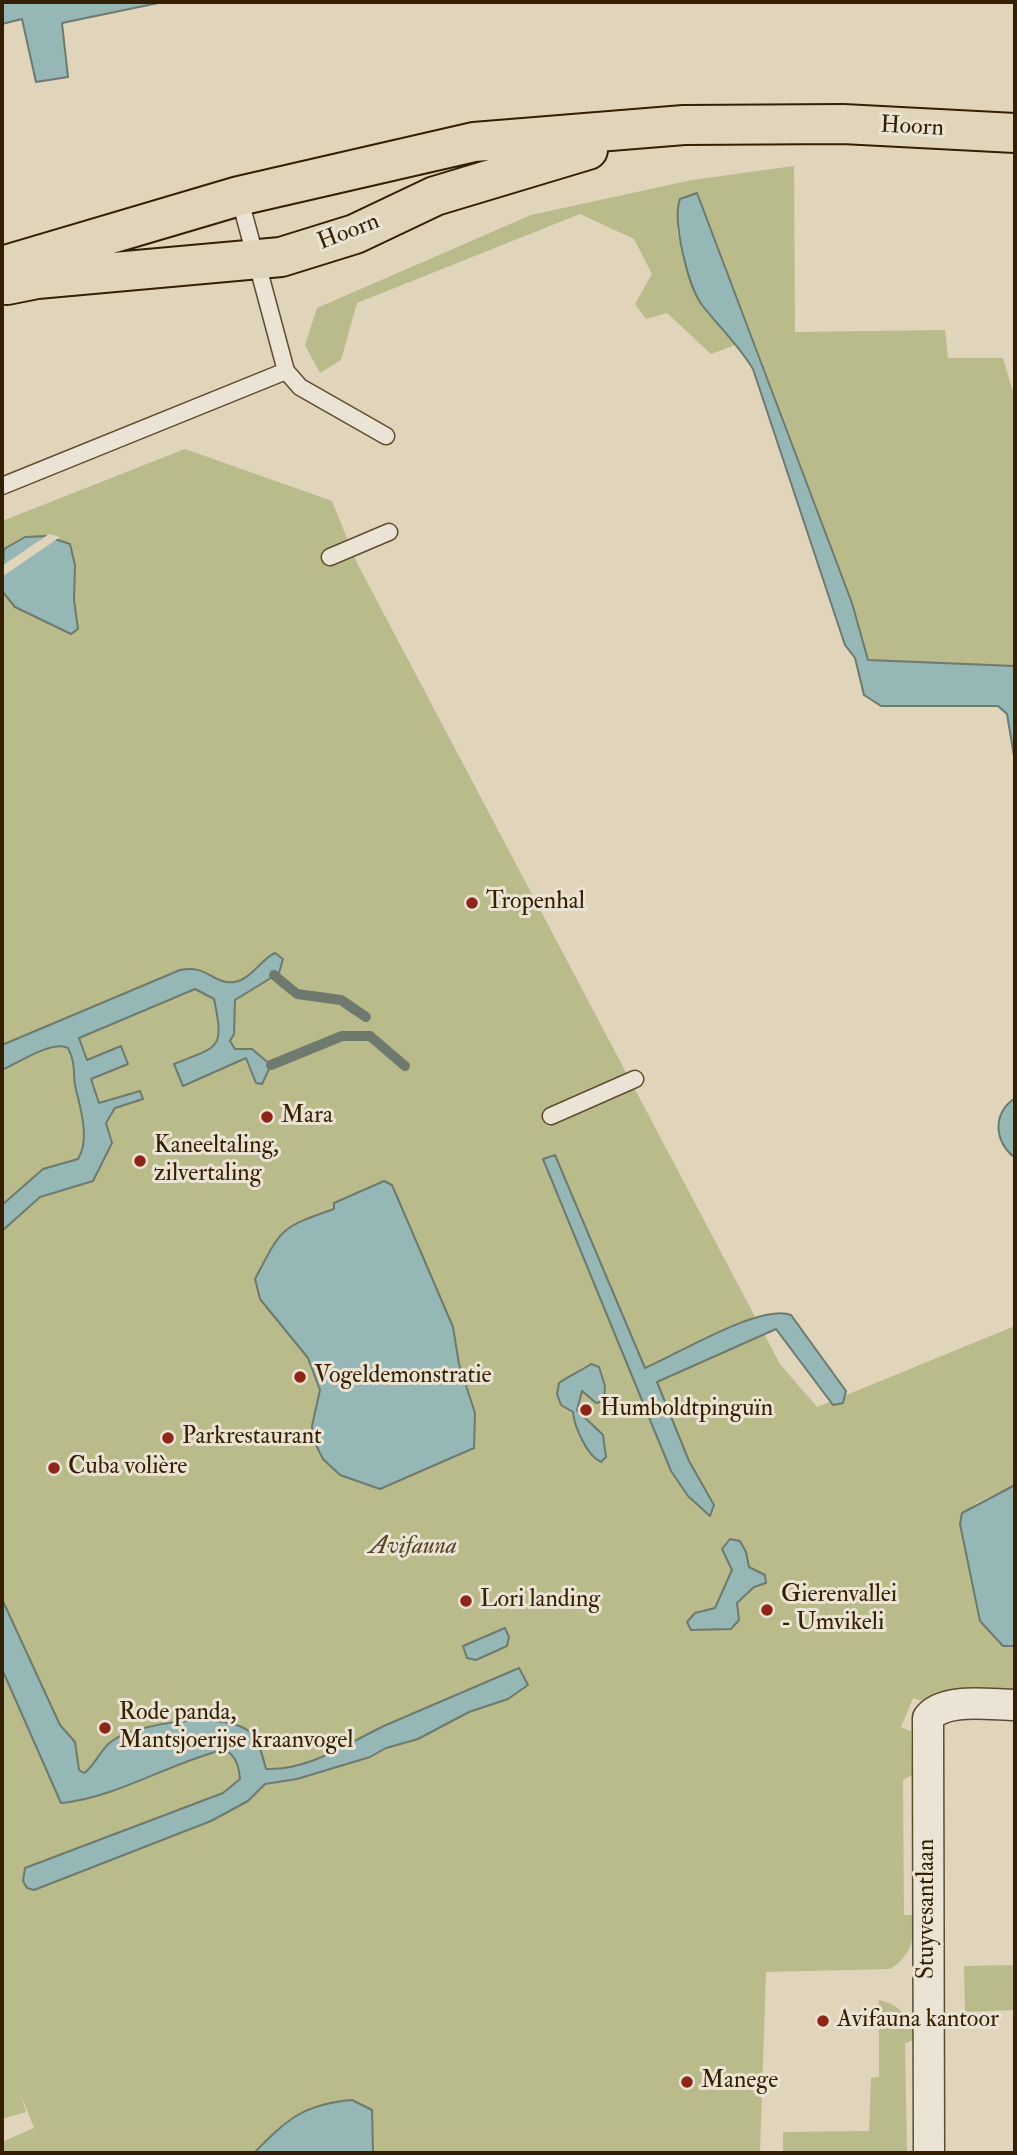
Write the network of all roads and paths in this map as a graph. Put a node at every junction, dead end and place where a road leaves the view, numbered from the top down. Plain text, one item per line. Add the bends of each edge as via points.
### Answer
1 (684, 124) junction
2 (1015, 133) edge
3 (239, 196) junction
4 (255, 262) junction
5 (2, 266) edge
6 (2, 286) edge
7 (286, 371) junction
8 (386, 436) dead end
9 (2, 486) edge
10 (389, 532) dead end
11 (330, 557) dead end
12 (635, 1079) dead end
13 (551, 1116) dead end
14 (1015, 1705) edge
15 (929, 2153) edge

1 - 2 main road, Hoorn via 844,124
1 - 3 main road, Hoorn via 474,142
1 - 4 main road, Hoorn via 499,175 435,196 355,234
3 - 4 lane
3 - 5 main road, Hoorn
4 - 6 main road, Hoorn via 37,279
4 - 7 lane
7 - 8 lane via 300,387
7 - 9 lane
10 - 11 lane
12 - 13 lane
14 - 15 street, Stuyvesantlaan via 947,1706 934,1709 928,1723

